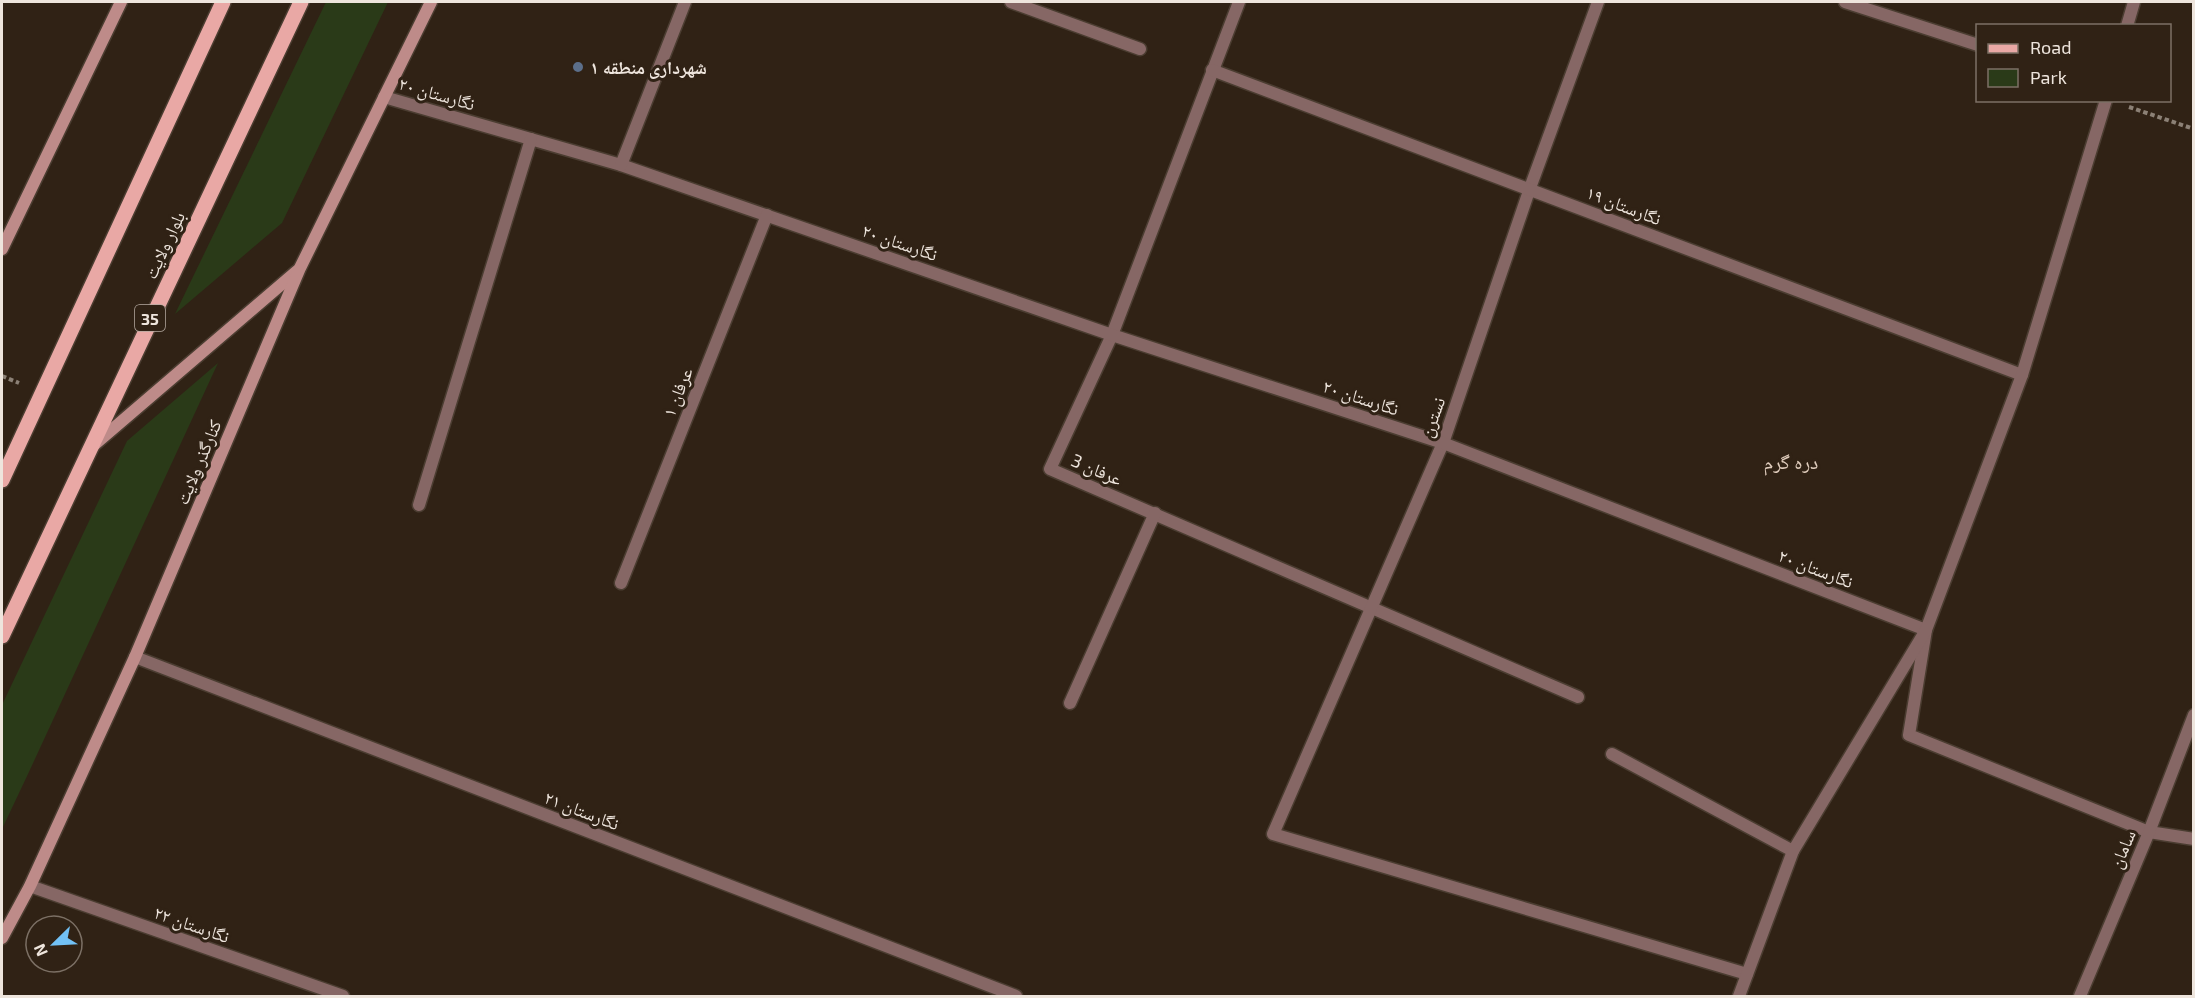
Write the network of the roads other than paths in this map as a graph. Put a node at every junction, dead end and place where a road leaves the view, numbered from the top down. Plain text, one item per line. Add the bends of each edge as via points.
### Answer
1 (121, 2) edge
2 (223, 2) edge
3 (301, 2) edge
4 (431, 2) edge
5 (685, 2) edge
6 (1011, 2) edge
7 (1239, 2) edge
8 (1598, 2) edge
9 (1845, 2) edge
10 (2134, 2) edge
11 (2128, 24) edge
12 (1976, 45) edge
13 (1140, 50) dead end
14 (1212, 70) junction
15 (384, 97) junction
16 (2105, 102) edge
17 (531, 139) junction
18 (621, 165) junction
19 (1530, 188) junction
20 (767, 215) junction
21 (2, 249) edge
22 (300, 268) junction
23 (1112, 335) junction
24 (2022, 375) junction
25 (1443, 443) junction
26 (88, 449) junction
27 (2, 480) edge
28 (419, 505) dead end
29 (1155, 513) junction
30 (621, 583) dead end
31 (1371, 608) junction
32 (1926, 630) junction
33 (2, 636) edge
34 (135, 657) junction
35 (1578, 697) dead end
36 (1070, 702) dead end
37 (2193, 715) edge
38 (1612, 754) dead end
39 (2149, 832) junction
40 (2193, 839) edge
41 (1793, 851) junction
42 (30, 886) junction
43 (2, 938) edge
44 (1747, 975) junction
45 (343, 996) edge
46 (1016, 996) edge
47 (1739, 996) edge
48 (2080, 996) edge

1 - 21 main road
2 - 27 main road
3 - 26 main road, بلوار ولایت / 35
4 - 15 main road, کنارگذر ولایت
5 - 18 street
6 - 13 street
7 - 14 street
8 - 19 street, نسترن
9 - 12 street
10 - 11 street
14 - 19 street, نگارستان ۱۹
14 - 23 street
15 - 17 street, نگارستان ۲۰
15 - 22 main road, کنارگذر ولایت
16 - 24 street
17 - 18 street, نگارستان ۲۰
17 - 28 street
18 - 20 street, نگارستان ۲۰
19 - 24 street, نگارستان ۱۹
19 - 25 street, نسترن
20 - 23 street, نگارستان ۲۰
20 - 30 street, عرفان ۱
22 - 26 main road
22 - 34 main road, کنارگذر ولایت
23 - 25 street, نگارستان ۲۰
23 - 29 street, عرفان 3 via 1050,469
24 - 32 street
25 - 31 street, نسترن
25 - 32 street, نگارستان ۲۰
26 - 33 main road, بلوار ولایت / 35
29 - 31 street, عرفان 3
29 - 36 street
31 - 35 street, عرفان 3
31 - 44 street, نسترن via 1273,834
32 - 39 street via 1909,735
32 - 41 street
34 - 42 main road, کنارگذر ولایت
34 - 46 street, نگارستان ۲۱
37 - 39 street, سامان
38 - 41 street
39 - 40 street
39 - 48 street, سامان
41 - 44 street
42 - 43 main road, کنارگذر ولایت
42 - 45 street, نگارستان ۲۲
44 - 47 street

